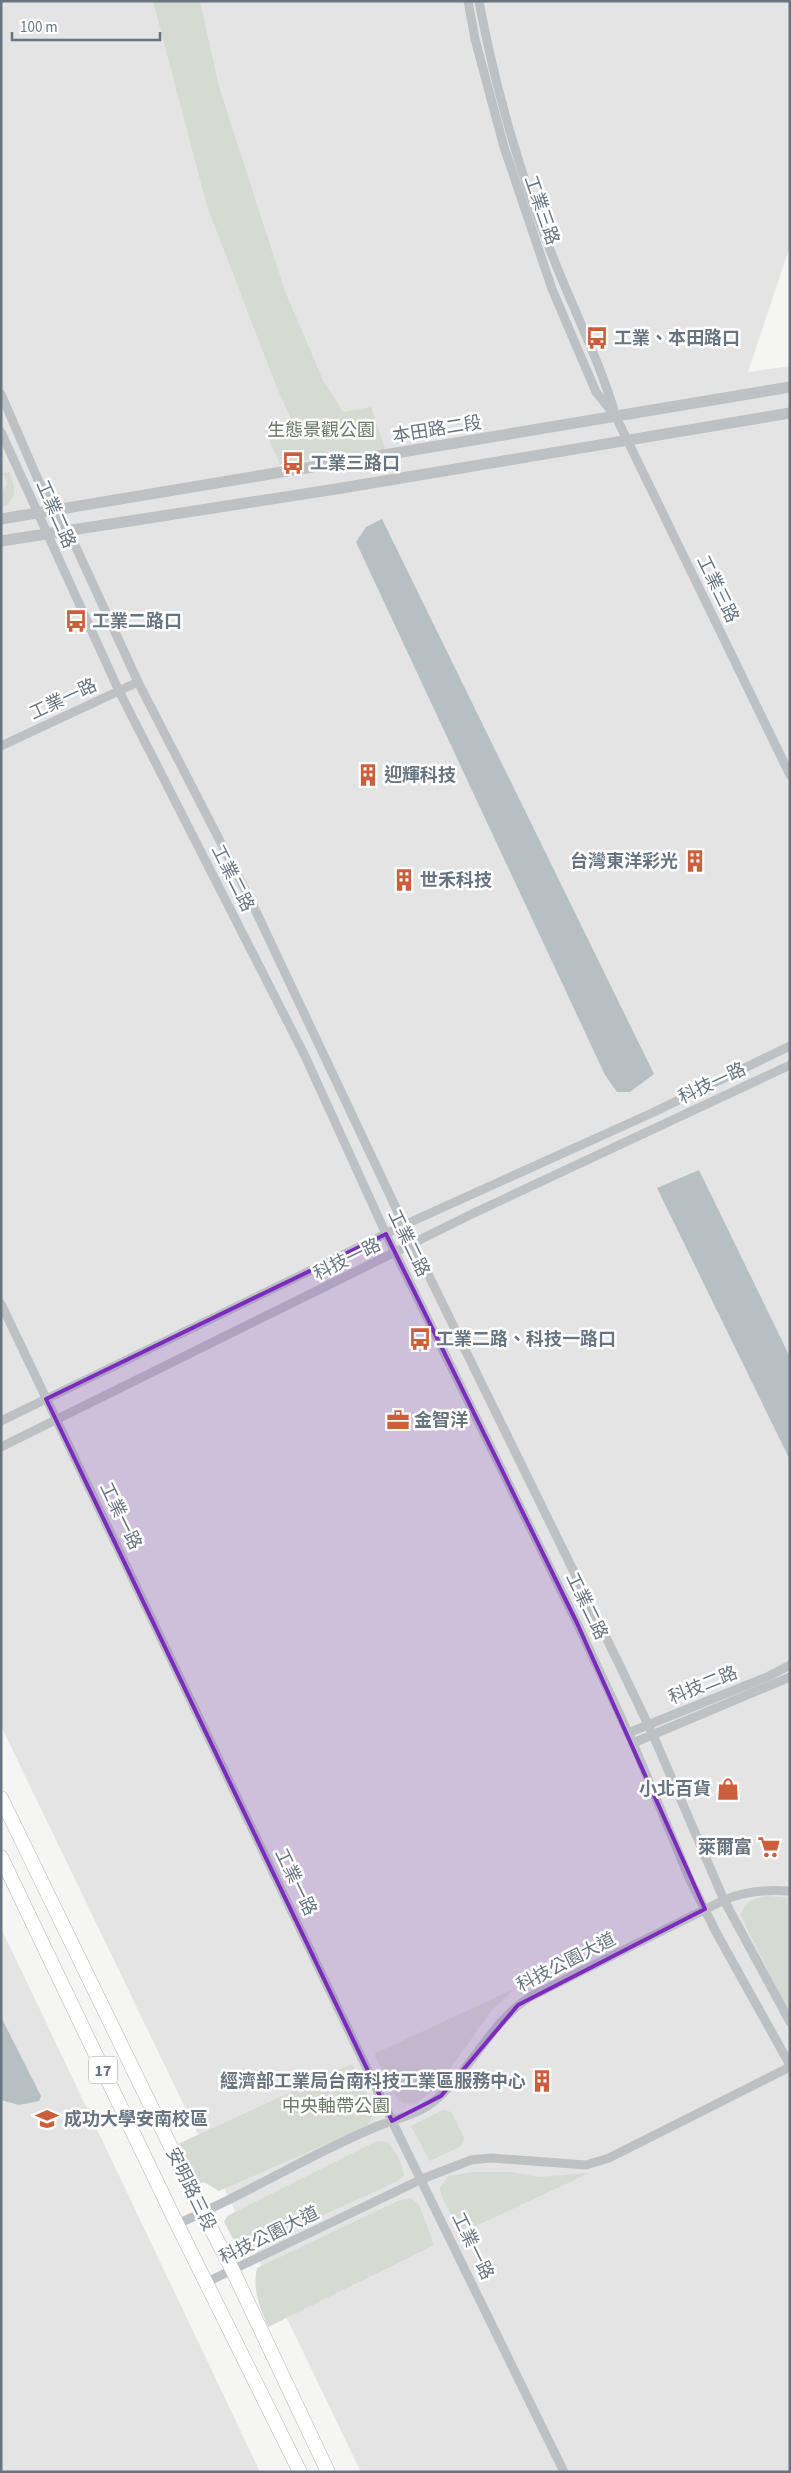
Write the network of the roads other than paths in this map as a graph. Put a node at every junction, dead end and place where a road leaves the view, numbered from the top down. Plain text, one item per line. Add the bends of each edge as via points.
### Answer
1 (468, 1) edge
2 (479, 1) edge
3 (494, 70) junction
4 (484, 73) junction
5 (551, 253) junction
6 (541, 257) junction
7 (564, 285) junction
8 (552, 290) junction
9 (790, 387) edge
10 (1, 394) edge
11 (790, 413) edge
12 (616, 417) junction
13 (1, 432) edge
14 (628, 440) junction
15 (56, 510) junction
16 (37, 513) junction
17 (1, 519) edge
18 (68, 530) junction
19 (46, 534) junction
20 (1, 541) edge
21 (138, 682) junction
22 (119, 691) junction
23 (1, 746) edge
24 (790, 774) edge
25 (790, 1046) edge
26 (790, 1065) edge
27 (404, 1225) junction
28 (386, 1234) junction
29 (414, 1243) junction
30 (395, 1253) junction
31 (1, 1304) edge
32 (46, 1399) junction
33 (56, 1419) junction
34 (1, 1421) edge
35 (1, 1447) edge
36 (790, 1665) edge
37 (790, 1677) edge
38 (648, 1726) junction
39 (628, 1732) junction
40 (653, 1735) junction
41 (634, 1743) junction
42 (1, 1798) edge
43 (1, 1857) edge
44 (790, 1891) edge
45 (724, 1900) junction
46 (705, 1909) junction
47 (790, 2022) edge
48 (790, 2066) edge
49 (392, 2121) junction
50 (422, 2179) junction
51 (203, 2213) junction
52 (177, 2224) junction
53 (233, 2271) junction
54 (207, 2282) junction
55 (300, 2472) edge
56 (328, 2472) edge
57 (564, 2472) edge

1 - 4 street, 工業三路
2 - 3 street, 工業三路
3 - 4 street
3 - 5 street, 工業三路
4 - 6 street, 工業三路 via 504,147
5 - 6 street
5 - 7 street, 工業三路
6 - 8 street, 工業三路
7 - 8 street
7 - 12 street, 工業三路
8 - 12 street, 工業三路 via 596,392
9 - 12 street, 本田路二段
10 - 15 street, 工業二路 via 39,482
11 - 14 street
12 - 14 street, 工業三路
12 - 15 street, 本田路二段
13 - 16 street, 工業二路
14 - 18 street
14 - 24 street, 工業三路
15 - 16 street, 本田路二段
15 - 18 street, 工業二路
16 - 17 street, 本田路二段
16 - 19 street, 工業二路
18 - 19 street
18 - 21 street, 工業二路
19 - 20 street
19 - 22 street, 工業二路
21 - 22 street, 工業一路
21 - 27 street, 工業二路 via 252,903
22 - 23 street, 工業一路
22 - 28 street, 工業二路 via 305,1056
25 - 27 street, 科技一路 via 652,1114
26 - 29 street, 科技一路
27 - 28 street, 科技一路
27 - 29 street, 工業二路
28 - 30 street, 工業二路
28 - 32 street, 科技一路
29 - 30 street, 科技一路
29 - 38 street, 工業二路
30 - 33 street, 科技一路
30 - 39 street, 工業二路
31 - 32 street, 工業一路
32 - 33 street, 工業一路
32 - 34 street, 科技一路
33 - 35 street, 科技一路
33 - 49 street, 工業一路
36 - 38 street, 科技二路
37 - 40 street, 科技二路
38 - 39 street, 科技二路
38 - 40 street, 工業二路
39 - 41 street, 工業二路
40 - 41 street, 科技二路
40 - 45 street, 工業二路
41 - 46 street, 工業二路
42 - 51 main road, 安明路三段 / 17
43 - 52 main road, 安明路三段 / 17
44 - 45 street, 科技公園大道 via 748,1892
45 - 46 street, 科技公園大道
45 - 47 street, 工業二路
46 - 48 street, 工業二路
46 - 49 street, 科技公園大道 via 518,2005 490,2034 441,2096 431,2104
48 - 50 street, 科技公園大道 via 609,2158 586,2165 491,2158 471,2160
49 - 50 street, 工業一路
49 - 51 street, 科技公園大道
50 - 53 street, 科技公園大道
50 - 57 street, 工業一路
51 - 52 street, 科技公園大道
51 - 53 main road, 安明路三段 / 17
52 - 54 main road, 安明路三段 / 17
53 - 54 street, 科技公園大道
53 - 56 main road, 安明路三段 / 17
54 - 55 main road, 安明路三段 / 17

